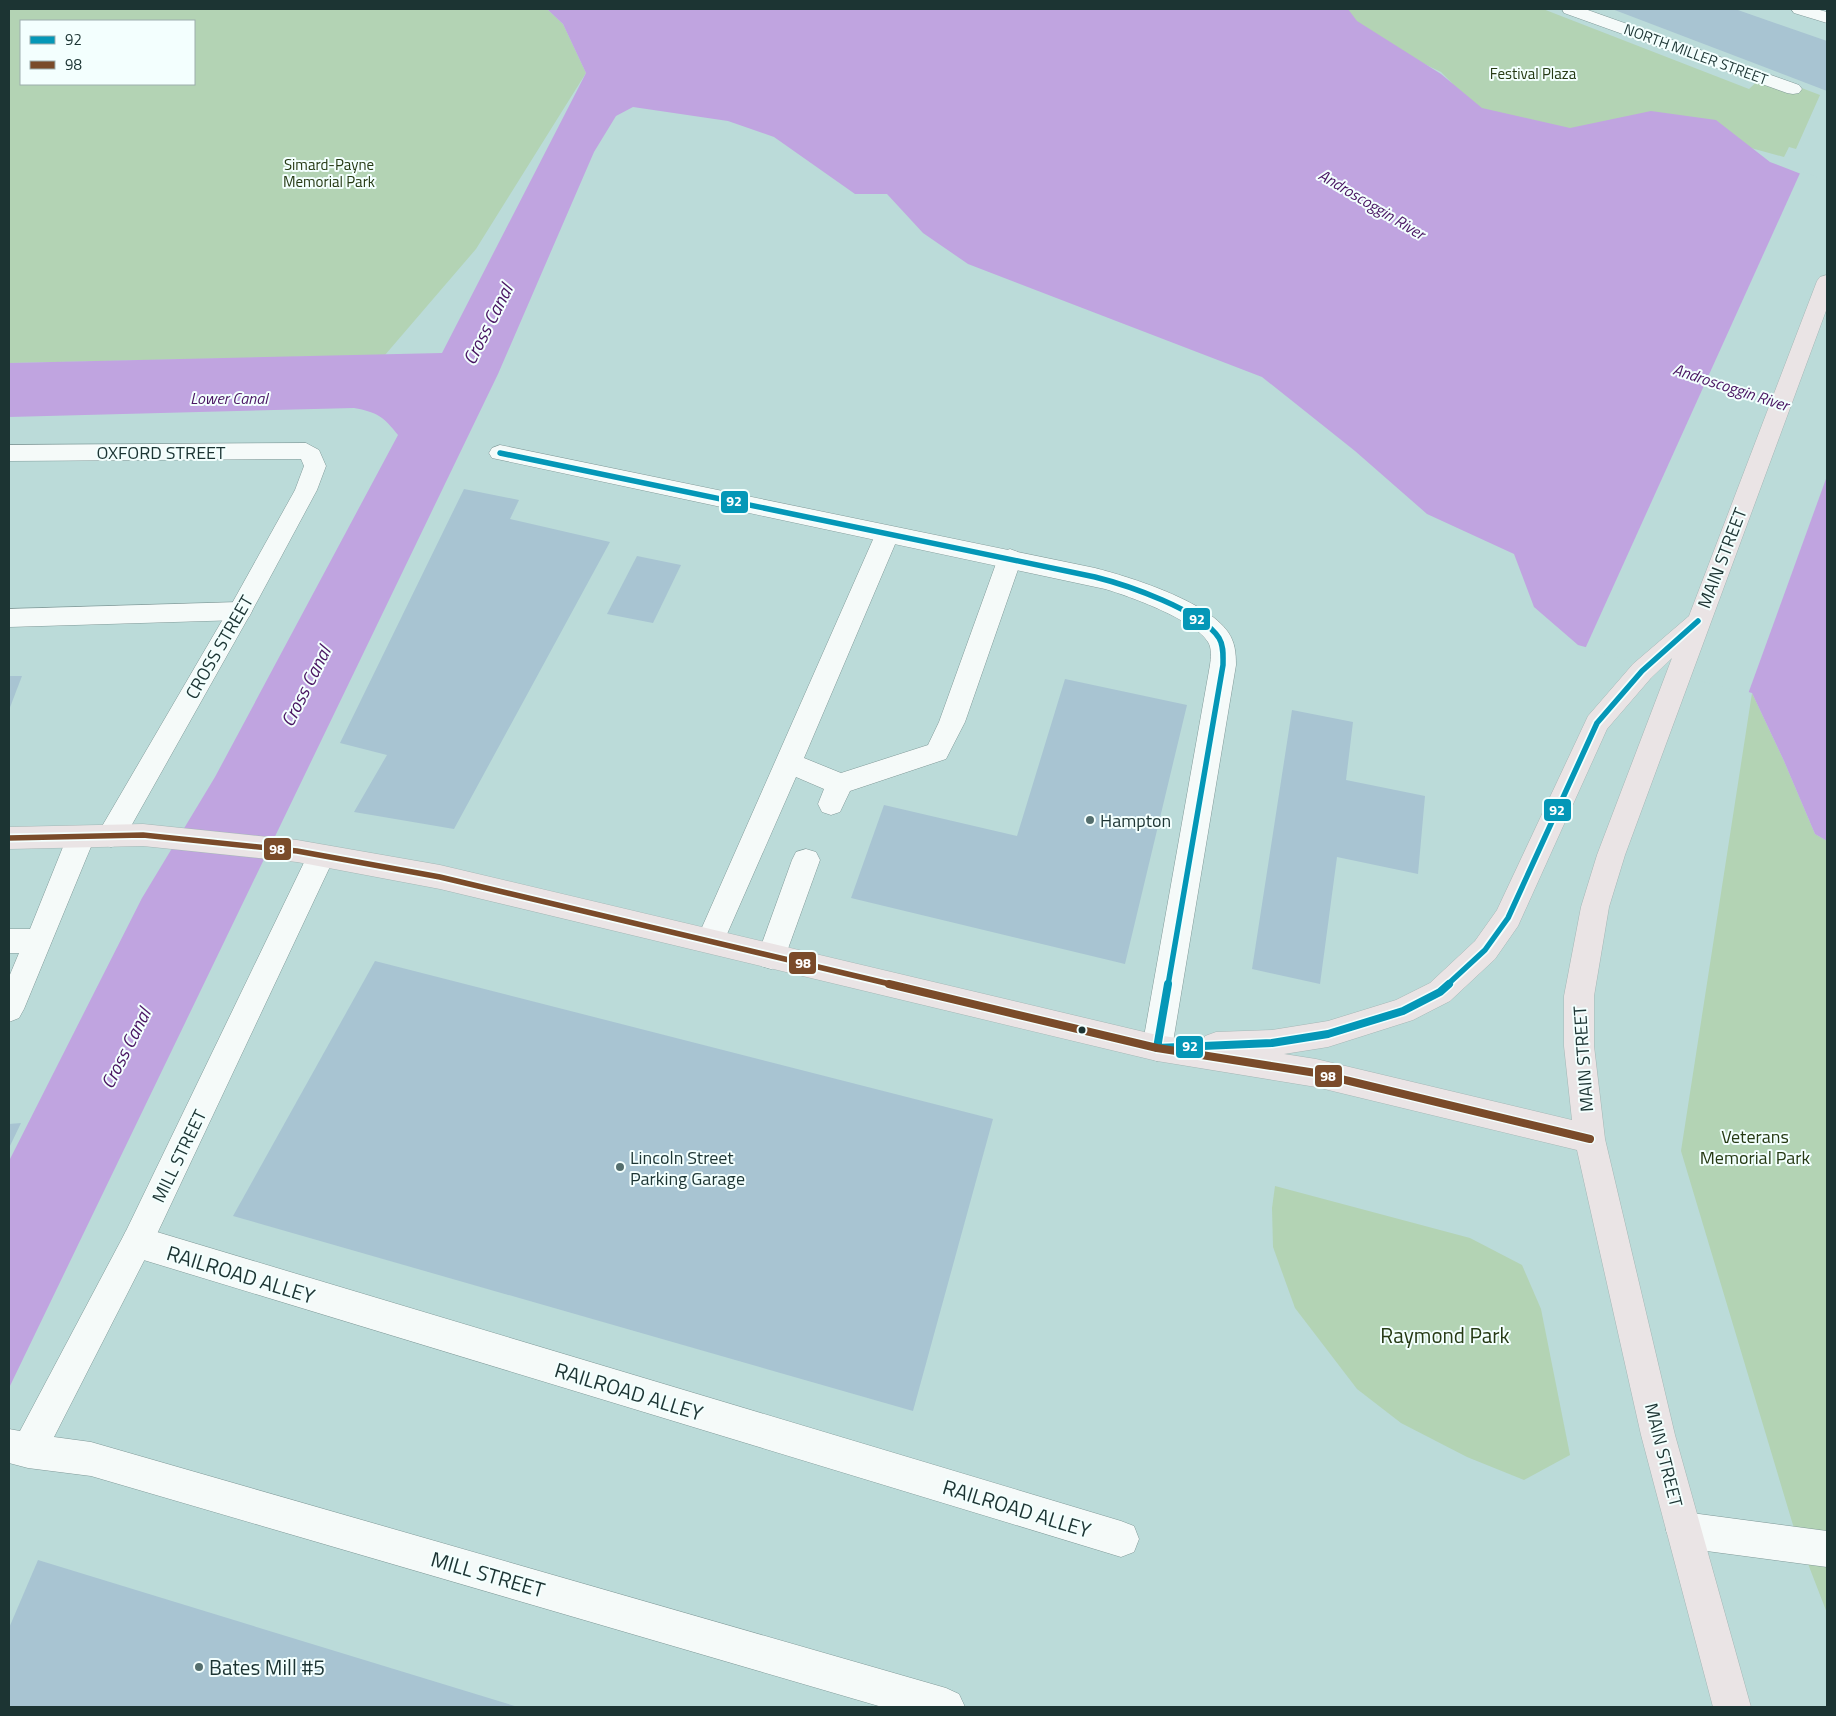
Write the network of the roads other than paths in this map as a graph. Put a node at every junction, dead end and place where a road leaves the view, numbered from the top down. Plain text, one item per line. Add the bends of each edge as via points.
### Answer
1 (1570, 9) edge
2 (1800, 9) edge
3 (1827, 18) edge
4 (1793, 89) dead end
5 (1827, 281) edge
6 (9, 453) edge
7 (500, 453) dead end
8 (311, 455) joint
9 (887, 535) junction
10 (1010, 558) junction
11 (240, 611) junction
12 (9, 618) edge
13 (1698, 621) junction
14 (789, 763) junction
15 (111, 836) junction
16 (80, 837) junction
17 (9, 838) edge
18 (309, 854) junction
19 (806, 860) dead end
20 (9, 941) edge
21 (39, 941) junction
22 (710, 942) junction
23 (771, 957) junction
24 (9, 1010) edge
25 (1157, 1048) junction
26 (1590, 1139) junction
27 (137, 1242) junction
28 (18, 1449) edge
29 (1684, 1530) junction
30 (1121, 1540) dead end
31 (1827, 1549) edge
32 (946, 1707) edge
33 (1732, 1707) edge

1 - 4 street, NORTH MILLER STREET
2 - 3 street
5 - 13 highway, MAIN STREET
6 - 8 street, OXFORD STREET via 306,451
7 - 9 street
8 - 11 street, CROSS STREET via 315,466 306,490
9 - 10 street
9 - 14 street
10 - 14 street via 952,722 937,752 835,794
10 - 25 street via 1136,589 1202,623 1218,637 1223,648 1223,665
11 - 12 street
11 - 15 street, CROSS STREET
13 - 25 highway via 1642,671 1597,723 1508,918 1485,950 1440,992 1403,1011 1328,1034 1272,1043
13 - 26 highway, MAIN STREET via 1595,906 1579,996 1579,1046
14 - 22 street
15 - 16 highway
15 - 18 highway via 143,835
16 - 17 highway
16 - 21 street
18 - 22 highway via 440,878
18 - 27 street, MILL STREET
19 - 23 street
20 - 21 street
21 - 24 street
22 - 23 highway
23 - 25 highway
25 - 26 highway via 1316,1073
26 - 29 highway, MAIN STREET via 1658,1435
27 - 28 street, MILL STREET
27 - 30 street, RAILROAD ALLEY
28 - 32 street, MILL STREET via 91,1459
29 - 31 street
29 - 33 highway, MAIN STREET

